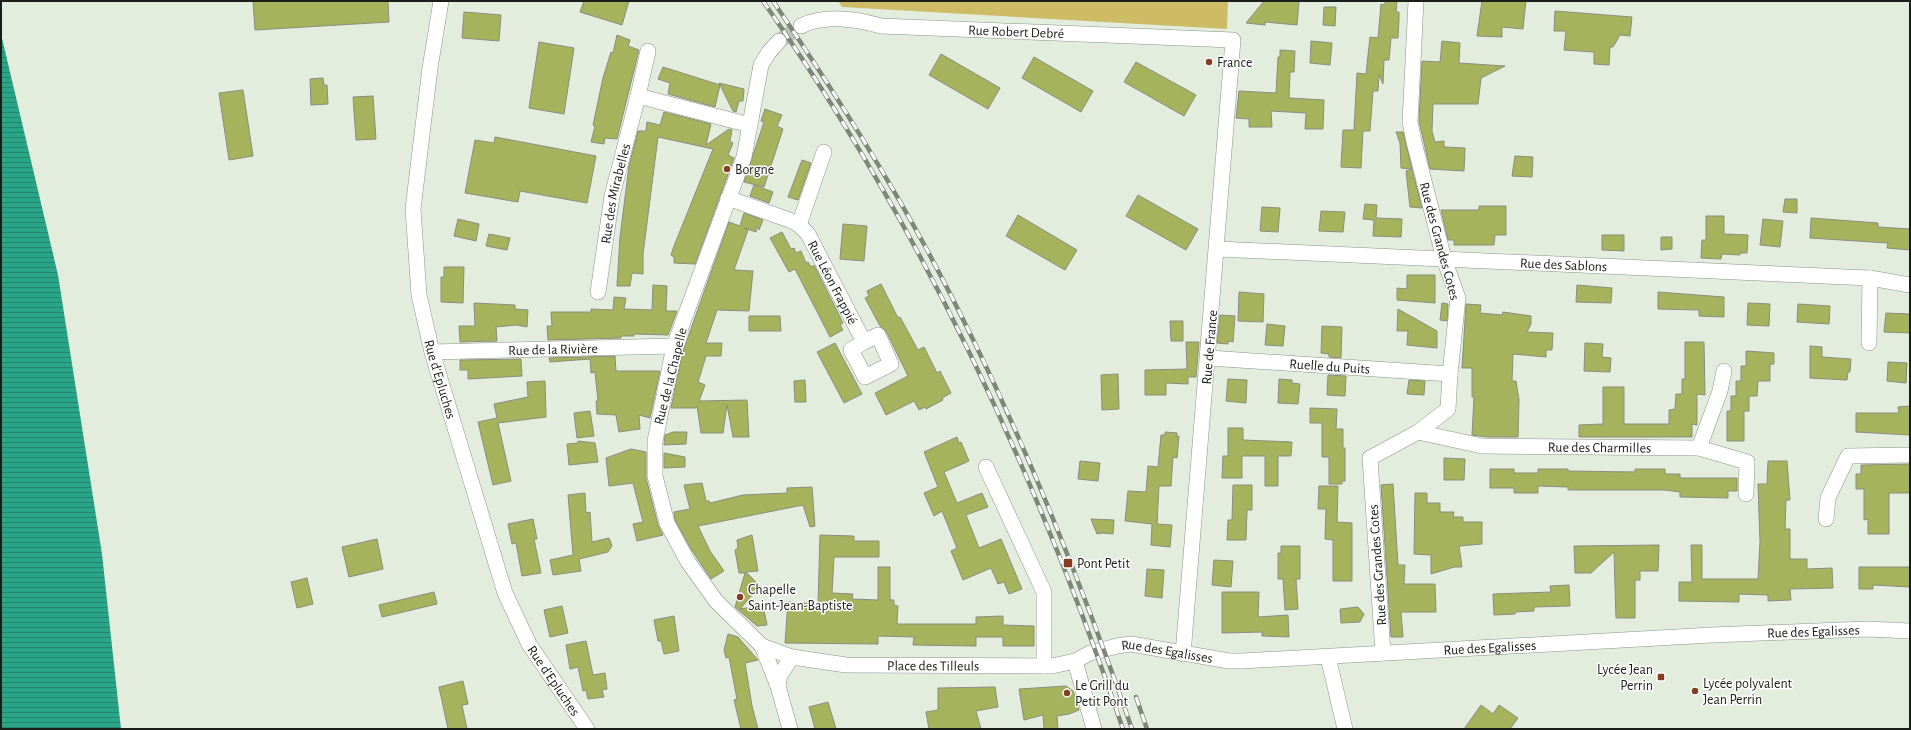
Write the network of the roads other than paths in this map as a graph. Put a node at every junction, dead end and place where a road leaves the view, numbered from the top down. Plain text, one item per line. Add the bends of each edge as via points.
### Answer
1 (441, 1) edge
2 (1416, 1) edge
3 (801, 26) tunnel mouth
4 (1234, 40) joint
5 (779, 41) tunnel mouth
6 (648, 51) dead end
7 (638, 96) junction
8 (750, 125) junction
9 (824, 152) dead end
10 (728, 198) junction
11 (799, 225) junction
12 (1218, 249) junction
13 (1444, 259) junction
14 (1870, 278) junction
15 (1910, 285) edge
16 (598, 292) dead end
17 (864, 342) dead end
18 (1868, 343) dead end
19 (674, 346) junction
20 (432, 352) junction
21 (1209, 358) junction
22 (1724, 371) dead end
23 (1450, 374) junction
24 (1418, 432) junction
25 (1699, 448) junction
26 (1910, 455) edge
27 (986, 467) dead end
28 (1746, 494) dead end
29 (1826, 519) dead end
30 (1910, 631) edge
31 (762, 646) junction
32 (1383, 653) junction
33 (1183, 654) junction
34 (792, 657) junction
35 (1328, 657) junction
36 (1075, 661) junction
37 (1044, 666) junction
38 (778, 686) junction
39 (587, 729) edge
40 (790, 729) edge
41 (1094, 729) edge
42 (1345, 729) edge

1 - 20 street, Rue d'Epluches via 413,209 419,295
2 - 13 street, Rue des Grandes Cotes via 1410,122
3 - 4 street, Rue Robert Debré via 812,21 830,19 868,22 882,26
4 - 12 street, Rue de France
5 - 8 street, Rue de la Chapelle via 761,64
6 - 7 street, Rue des Mirabelles
7 - 8 street
7 - 16 street, Rue des Mirabelles via 612,196
8 - 10 street, Rue de la Chapelle via 744,157
9 - 11 street, Rue Léon Frappié
10 - 11 street, Rue Léon Frappié
10 - 19 street, Rue de la Chapelle
11 - 17 street, Rue Léon Frappié via 808,234
12 - 13 street, Rue des Sablons
12 - 21 street, Rue de France
13 - 14 street, Rue des Sablons
13 - 23 street, Rue des Grandes Cotes via 1458,298
14 - 15 street, Rue des Sablons
14 - 18 street
19 - 20 street, Rue de la Rivière
19 - 31 street, Rue de la Chapelle via 655,441 655,476 667,523 688,562 716,601
20 - 39 street, Rue d'Epluches via 504,593 529,644
21 - 23 street, Ruelle du Puits
21 - 33 street, Rue de France
22 - 25 street via 1720,392
23 - 24 street, Rue des Grandes Cotes via 1448,409
24 - 25 street, Rue des Charmilles via 1482,446
24 - 32 street, Rue des Grandes Cotes via 1370,458
25 - 28 street, Rue des Charmilles via 1747,462
26 - 29 street via 1848,456 1828,498
27 - 37 street via 1044,592
30 - 32 street, Rue des Egalisses via 1867,629 1750,633
31 - 34 street, Rue de la Chapelle
31 - 38 street, Rue de la Chapelle
32 - 35 street, Rue des Egalisses
33 - 35 street, Rue des Egalisses via 1229,661
33 - 36 street, Rue des Egalisses via 1131,644 1090,653
34 - 37 street, Place des Tilleuls via 846,665
34 - 38 street via 780,675
35 - 42 street
36 - 37 street, Place des Tilleuls
36 - 41 street
38 - 40 street, Rue de la Chapelle

